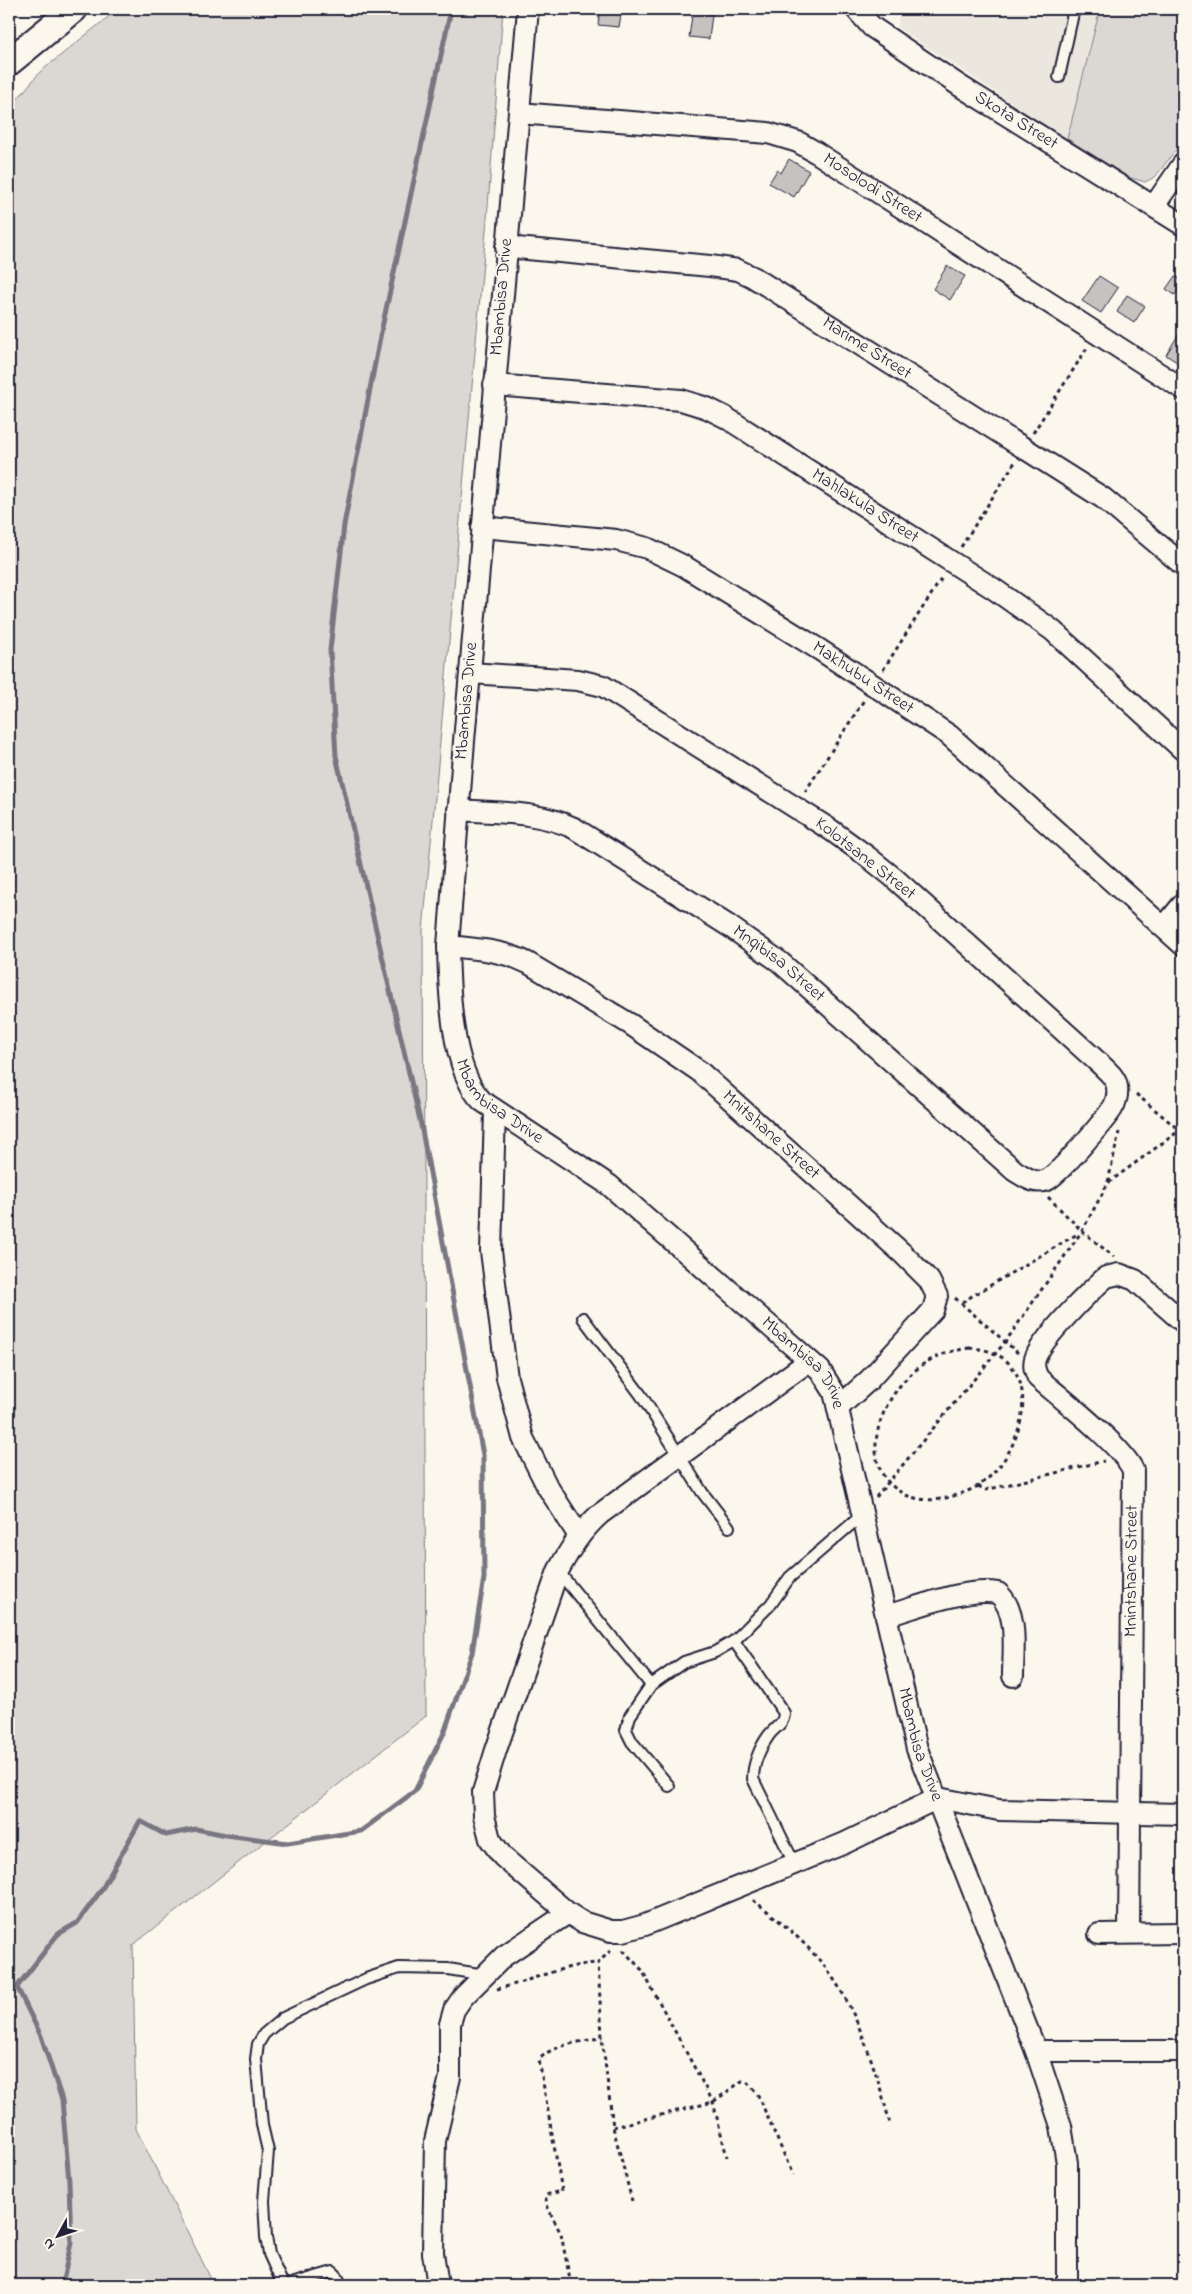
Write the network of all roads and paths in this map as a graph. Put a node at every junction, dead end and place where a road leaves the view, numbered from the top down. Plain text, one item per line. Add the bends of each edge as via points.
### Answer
1 (74, 9) edge
2 (528, 9) edge
3 (856, 9) edge
4 (1074, 9) edge
5 (12, 59) edge
6 (1059, 76) dead end
7 (519, 113) junction
8 (1183, 164) edge
9 (1154, 206) junction
10 (1183, 225) edge
11 (506, 247) junction
12 (494, 385) junction
13 (1183, 389) edge
14 (482, 527) junction
15 (1183, 565) edge
16 (470, 673) junction
17 (1183, 750) edge
18 (458, 810) junction
19 (1183, 904) edge
20 (1164, 927) junction
21 (1183, 945) edge
22 (448, 946) junction
23 (1117, 1085) junction
24 (495, 1111) junction
25 (1120, 1127) dead end
26 (1182, 1130) edge
27 (1036, 1182) junction
28 (1108, 1183) junction
29 (1082, 1231) junction
30 (1127, 1276) junction
31 (936, 1291) junction
32 (962, 1302) junction
33 (583, 1318) dead end
34 (1183, 1322) edge
35 (1006, 1341) junction
36 (997, 1353) junction
37 (809, 1361) junction
38 (1034, 1369) junction
39 (839, 1407) junction
40 (678, 1455) junction
41 (1124, 1456) junction
42 (888, 1483) junction
43 (978, 1486) junction
44 (862, 1515) junction
45 (729, 1526) dead end
46 (579, 1536) junction
47 (558, 1571) junction
48 (886, 1616) junction
49 (734, 1641) junction
50 (1013, 1676) dead end
51 (651, 1685) junction
52 (669, 1786) dead end
53 (938, 1798) junction
54 (1129, 1813) junction
55 (1183, 1814) edge
56 (794, 1863) junction
57 (735, 1888) junction
58 (568, 1913) junction
59 (1129, 1933) junction
60 (1183, 1933) edge
61 (1099, 1934) dead end
62 (598, 1963) junction
63 (490, 1982) junction
64 (602, 2037) junction
65 (1036, 2051) junction
66 (1183, 2051) edge
67 (713, 2102) junction
68 (890, 2124) dead end
69 (613, 2127) junction
70 (727, 2157) dead end
71 (793, 2175) dead end
72 (632, 2201) dead end
73 (283, 2285) edge
74 (288, 2285) edge
75 (341, 2285) edge
76 (438, 2285) edge
77 (571, 2285) edge
78 (1067, 2285) edge

1 - 5 street
2 - 7 street, Mbambisa Drive
3 - 9 street, Skota Street via 872,27 952,80
4 - 6 lane
7 - 11 street, Mbambisa Drive
7 - 13 street, Mosolodi Street via 768,132 784,136
8 - 9 street
9 - 10 street, Skota Street
11 - 12 street, Mbambisa Drive
11 - 15 street, Marime Street via 710,266 738,270 753,277 1102,498
12 - 14 street, Mbambisa Drive
12 - 17 street, Mahlakula Street via 681,400 707,408 973,576 1052,630
14 - 16 street, Mbambisa Drive
14 - 20 street, Makhubu Street via 616,540 648,548 684,566 948,735
16 - 18 street, Mbambisa Drive
16 - 23 street, Kolotsane Street via 578,680 603,686 831,830 893,877 1099,1063
18 - 22 street, Mbambisa Drive
18 - 27 street, Mnqibisa Street via 542,816 574,828 730,926 809,986 1015,1172
19 - 20 street
20 - 21 street, Makhubu Street
22 - 24 street, Mbambisa Drive via 449,980 460,1060 472,1091
22 - 31 street, Mnitshane Street via 511,954 630,1024 699,1072 902,1253
23 - 26 path via 1142,1097
23 - 27 street via 1112,1108 1058,1171 1046,1180
24 - 37 street, Mbambisa Drive via 609,1185
24 - 46 street via 491,1251 507,1378 523,1438 547,1486
25 - 28 path
26 - 28 path
27 - 29 path
28 - 29 path
29 - 30 path via 1116,1259
29 - 32 path
29 - 35 path
30 - 34 street via 1150,1291
30 - 38 street via 1106,1277 1038,1350
31 - 32 path via 950,1294
31 - 39 street via 933,1310 869,1380
32 - 35 path
33 - 40 lane via 642,1395
35 - 36 path
35 - 38 path
36 - 42 path
36 - 42 path via 983,1348 951,1351 917,1368 901,1383 879,1425 875,1448 877,1466
36 - 43 path via 1012,1364 1024,1402 1019,1430 1007,1454 996,1470
37 - 39 street, Mbambisa Drive via 828,1381
37 - 40 street
38 - 41 street, Mnintshane Street via 1038,1378
39 - 44 street, Mbambisa Drive
40 - 45 lane
40 - 46 street via 600,1514
41 - 43 path via 986,1490
41 - 54 street, Mnintshane Street via 1132,1470 1134,1488
42 - 43 path via 912,1497 934,1501
42 - 44 path
44 - 48 street, Mbambisa Drive
44 - 49 lane via 790,1577 771,1604
46 - 47 street
47 - 51 lane
47 - 58 street via 483,1792 486,1829 496,1849
48 - 50 street via 983,1590 998,1593 1012,1617
48 - 53 street, Mbambisa Drive via 916,1749
49 - 51 lane via 715,1652 684,1662
49 - 56 lane via 784,1713 782,1722 770,1734 757,1758 753,1779
51 - 52 lane via 630,1716 626,1730 632,1742
53 - 54 street, Mbambisa Drive via 999,1810
53 - 56 street via 881,1827
53 - 65 street
54 - 55 street, Mbambisa Drive
54 - 59 street, Mnintshane Street
56 - 57 street
57 - 58 street via 669,1917 623,1931 593,1927
57 - 68 path via 780,1921 836,1981 854,2017
58 - 63 street via 504,1956
59 - 60 street
59 - 61 street
62 - 63 path
62 - 64 path
62 - 67 path via 616,1945 631,1956 642,1970
63 - 73 lane via 448,1968 399,1968 366,1978 283,2018 264,2034 258,2044 256,2059 262,2125 268,2151 264,2201 266,2237 269,2254
63 - 76 street via 454,2010 450,2024 450,2077 436,2141 433,2253
64 - 69 path
64 - 77 path via 560,2048 539,2060 562,2191 545,2195 561,2234
65 - 66 street
65 - 78 street via 1065,2147
67 - 69 path
67 - 70 path
67 - 71 path via 742,2081 752,2086
69 - 72 path
74 - 75 lane via 333,2272

